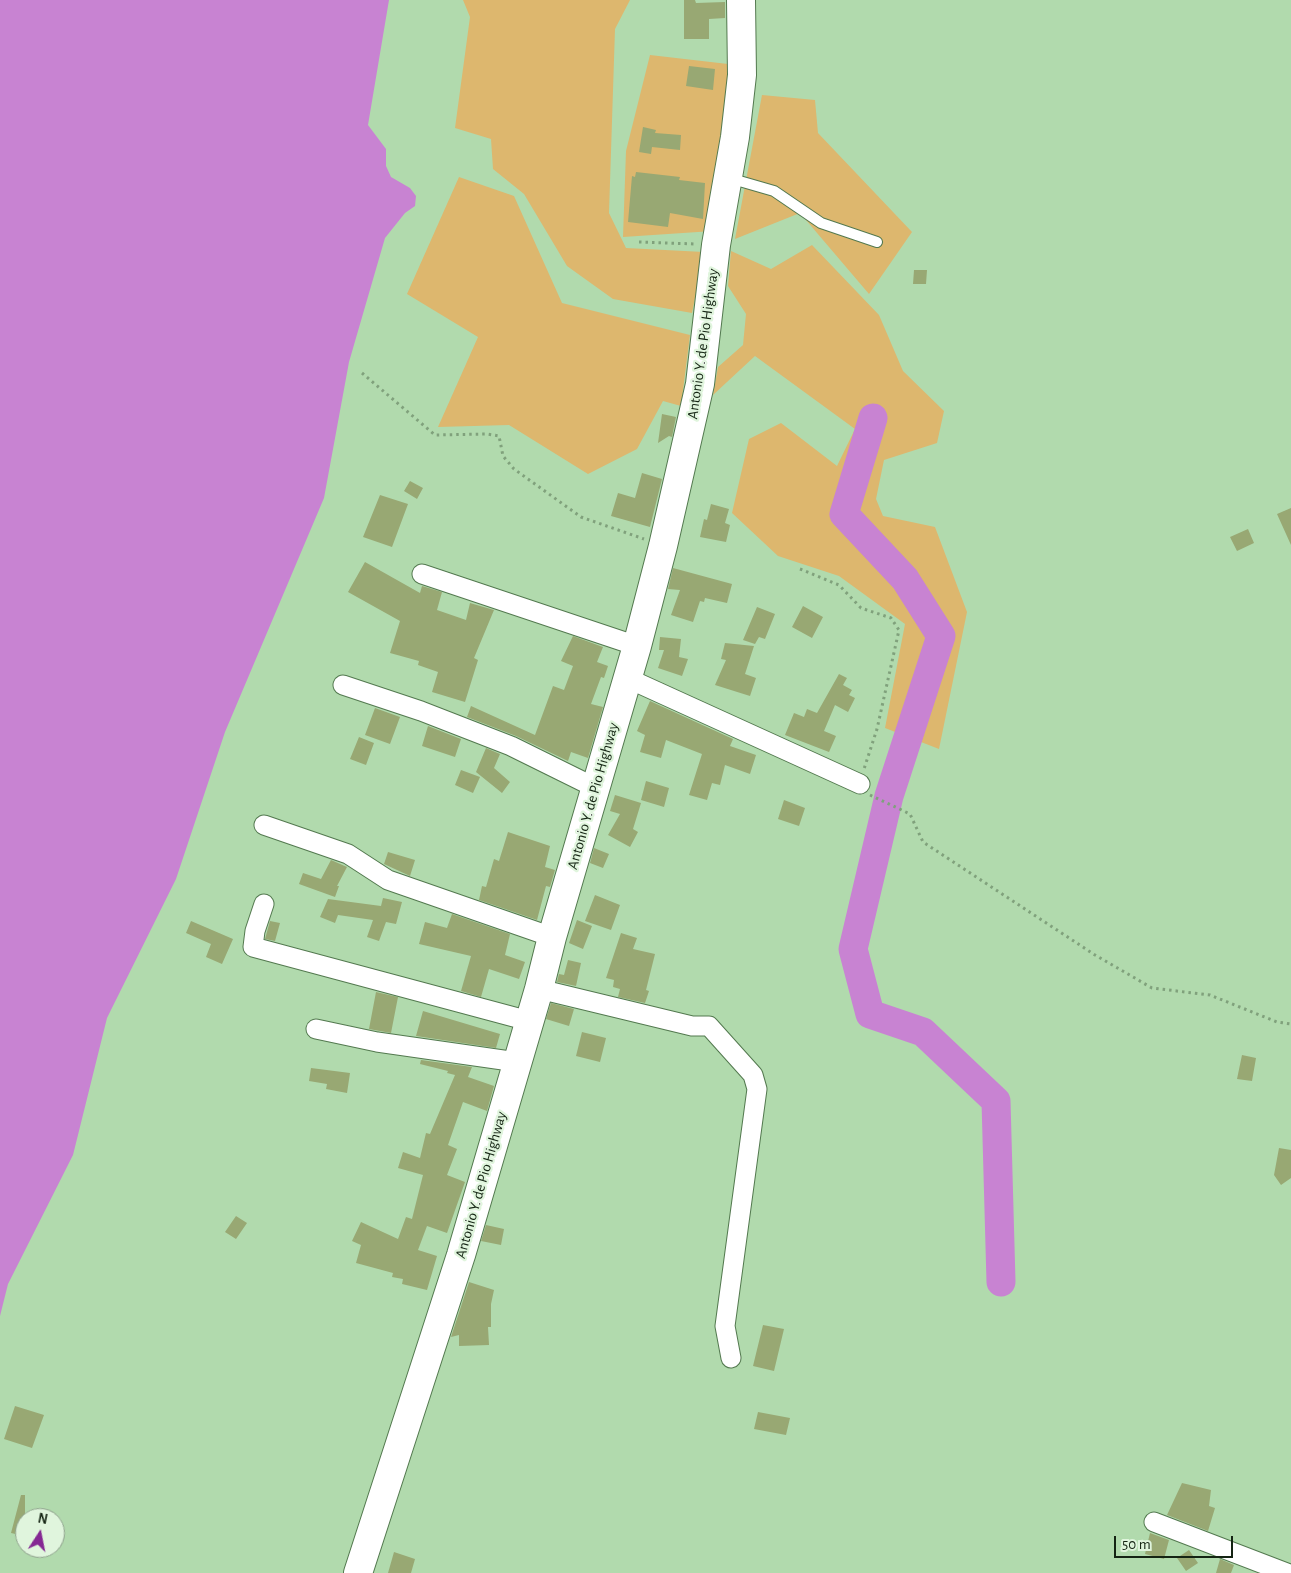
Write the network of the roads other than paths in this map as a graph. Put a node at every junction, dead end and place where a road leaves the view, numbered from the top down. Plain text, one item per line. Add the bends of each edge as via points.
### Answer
1 (741, 0) edge
2 (729, 178) junction
3 (877, 242) dead end
4 (422, 574) dead end
5 (637, 646) junction
6 (627, 678) junction
7 (343, 685) dead end
8 (596, 788) junction
9 (863, 789) road end
10 (264, 825) dead end
11 (264, 904) dead end
12 (552, 938) junction
13 (539, 989) junction
14 (529, 1021) junction
15 (316, 1029) dead end
16 (517, 1062) junction
17 (731, 1358) dead end
18 (1154, 1522) dead end
19 (358, 1573) edge
20 (1287, 1573) edge

1 - 2 highway, Antonio Y. de Pio Highway via 742,75
2 - 3 lane via 774,191 821,223
2 - 5 highway, Antonio Y. de Pio Highway via 716,245 700,384 664,546
4 - 5 street
5 - 6 highway, Antonio Y. de Pio Highway
6 - 8 highway, Antonio Y. de Pio Highway
6 - 9 street
7 - 8 street via 422,711 510,746
8 - 12 highway, Antonio Y. de Pio Highway
10 - 12 street via 348,854 388,880
11 - 14 street via 253,947
12 - 13 highway, Antonio Y. de Pio Highway
13 - 14 highway, Antonio Y. de Pio Highway
13 - 17 street via 692,1026 709,1026 752,1075 757,1089 725,1326
14 - 16 highway, Antonio Y. de Pio Highway
15 - 16 street via 377,1042
16 - 19 highway, Antonio Y. de Pio Highway via 461,1255
18 - 20 street

